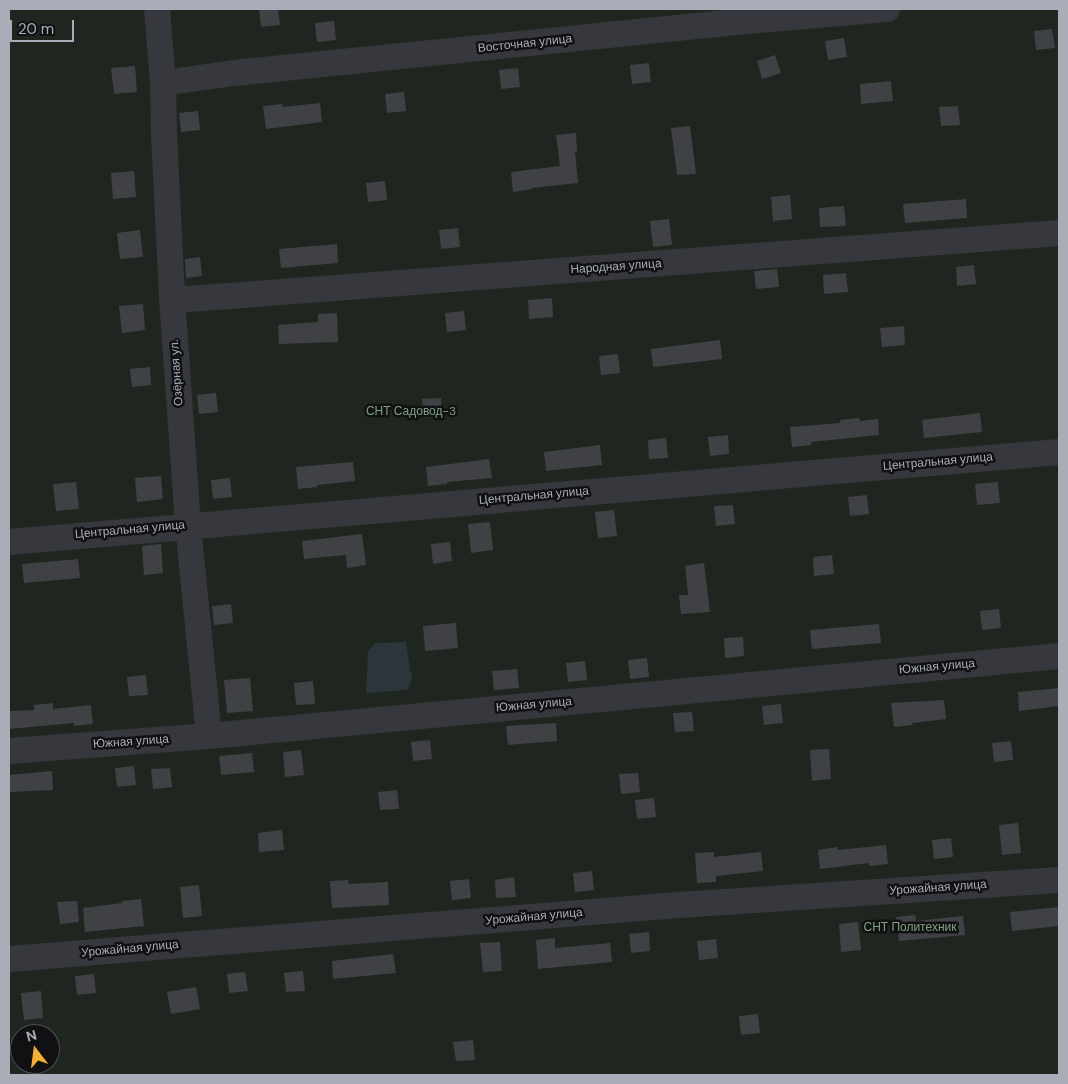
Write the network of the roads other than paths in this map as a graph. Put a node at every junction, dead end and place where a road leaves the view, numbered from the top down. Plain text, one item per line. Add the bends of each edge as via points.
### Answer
1 (156, 9) edge
2 (887, 9) edge
3 (162, 83) junction
4 (1059, 233) edge
5 (172, 297) junction
6 (1059, 452) edge
7 (188, 525) junction
8 (9, 542) edge
9 (1059, 656) edge
10 (209, 736) junction
11 (9, 751) edge
12 (1059, 880) edge
13 (9, 959) edge

1 - 3 lane, Озёрная ул.
2 - 3 lane, Восточная улица via 234,73
3 - 5 lane, Озёрная ул.
4 - 5 lane, Народная улица via 189,299
5 - 7 lane, Озёрная ул.
6 - 7 lane, Центральная улица
7 - 8 lane, Центральная улица
7 - 10 lane, Озёрная ул.
9 - 10 lane, Южная улица
10 - 11 lane, Южная улица
12 - 13 lane, Урожайная улица via 679,905

